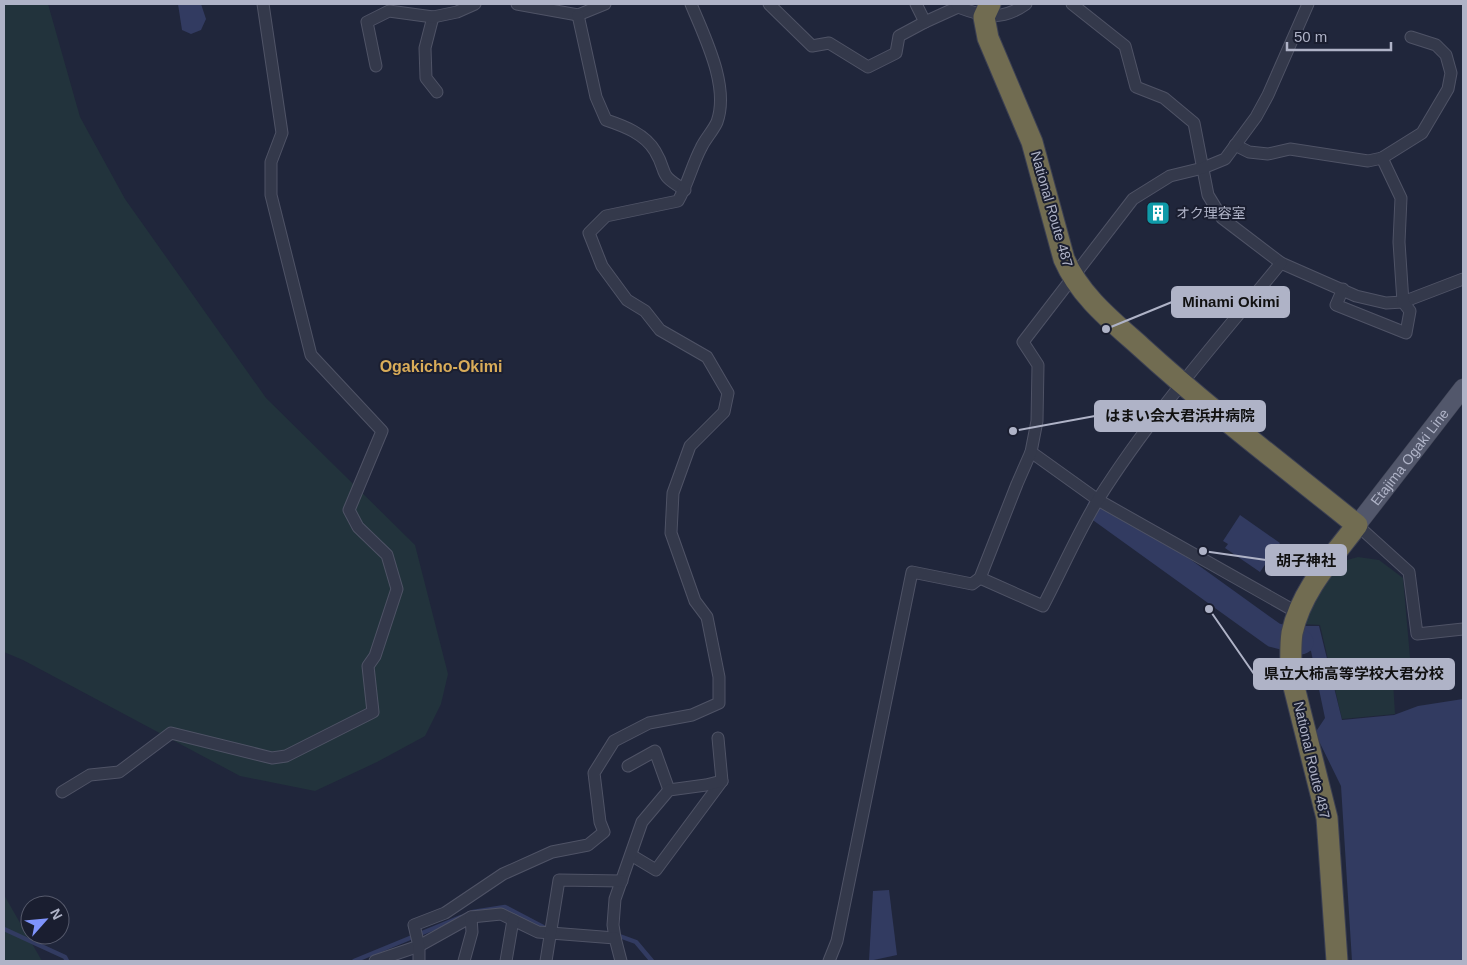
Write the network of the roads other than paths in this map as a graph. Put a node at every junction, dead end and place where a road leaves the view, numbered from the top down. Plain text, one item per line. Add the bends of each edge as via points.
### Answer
1 (263, 4) edge
2 (475, 4) edge
3 (517, 4) edge
4 (605, 4) edge
5 (691, 4) edge
6 (768, 4) edge
7 (916, 4) edge
8 (1026, 4) edge
9 (1072, 4) edge
10 (1308, 4) edge
11 (957, 6) edge
12 (987, 10) edge
13 (578, 15) junction
14 (433, 18) junction
15 (926, 22) junction
16 (1411, 37) dead end
17 (376, 66) dead end
18 (437, 92) dead end
19 (1235, 145) junction
20 (1382, 158) junction
21 (1203, 168) junction
22 (684, 190) junction
23 (1281, 263) junction
24 (1072, 277) junction
25 (1463, 279) edge
26 (1343, 289) junction
27 (1403, 302) junction
28 (1182, 385) junction
29 (1463, 388) edge
30 (1031, 452) junction
31 (1098, 500) junction
32 (1357, 524) junction
33 (980, 578) junction
34 (1298, 614) junction
35 (1463, 629) edge
36 (718, 738) dead end
37 (628, 766) dead end
38 (722, 781) junction
39 (669, 790) junction
40 (62, 792) dead end
41 (631, 854) junction
42 (622, 880) junction
43 (471, 917) junction
44 (513, 920) junction
45 (551, 929) junction
46 (615, 938) junction
47 (419, 946) junction
48 (375, 961) edge
49 (419, 961) edge
50 (464, 961) edge
51 (506, 961) edge
52 (546, 961) edge
53 (621, 961) edge
54 (829, 961) edge
55 (1337, 961) edge

1 - 40 street via 282,133 271,162 271,195 311,355 382,430 349,510 358,527 386,555 397,589 375,656 368,666 373,712 286,756 272,758 171,733 118,772 90,775
2 - 14 street
3 - 13 street
4 - 13 street
5 - 22 street via 716,67 720,90 717,121 701,148
6 - 15 street via 812,46 829,43 868,67 896,53 899,36
7 - 15 street
8 - 12 street via 1013,13
9 - 21 street via 1125,46 1136,87 1164,98 1194,123
10 - 19 street via 1276,81 1256,117
11 - 12 street
11 - 15 street
12 - 24 highway, National Route 487 via 988,38 1032,142 1064,259
13 - 22 street via 596,97 606,120 630,128 655,150 666,179
14 - 17 street via 389,11 367,22
14 - 18 street via 425,48 426,78
16 - 20 street via 1436,45 1446,54 1451,74 1448,90 1422,133
19 - 20 street via 1249,152 1268,154 1290,150 1368,161
19 - 21 street via 1225,159
20 - 27 street via 1401,198 1399,242
21 - 23 street via 1208,195 1222,218
21 - 24 street via 1170,176 1133,199
22 - 47 street via 678,201 606,216 589,233 602,266 627,300 645,311 660,330 707,357 728,393 724,412 690,446 673,493 671,533 696,601 707,617 719,677 719,703 692,715 648,724 614,741 594,773 604,832 588,845 552,852 503,874 445,913 414,925
23 - 26 street
23 - 28 street
24 - 28 highway, National Route 487 via 1098,307
24 - 30 street via 1023,342 1038,365 1037,421
25 - 27 street
26 - 27 street via 1378,301
26 - 27 street via 1336,305 1406,333 1410,311
28 - 31 street
28 - 32 highway, National Route 487
29 - 32 main road, Etajima Ogaki Line
30 - 31 street
30 - 33 street
31 - 33 street via 1043,606
31 - 34 street
32 - 34 highway, National Route 487 via 1310,588
32 - 35 street via 1410,572 1417,634
33 - 54 street via 972,584 912,572 837,941
34 - 55 highway, National Route 487 via 1292,634 1291,675 1327,818
36 - 38 street
37 - 39 street via 655,751
38 - 39 street
38 - 41 street via 656,870
39 - 41 street via 642,822
41 - 42 street
42 - 45 street via 559,880
42 - 46 street via 615,899
43 - 44 street via 501,914
43 - 47 street
43 - 50 street via 472,932
44 - 45 street via 538,932
44 - 51 street
45 - 46 street
45 - 52 street
46 - 53 street
47 - 48 street
47 - 49 street

